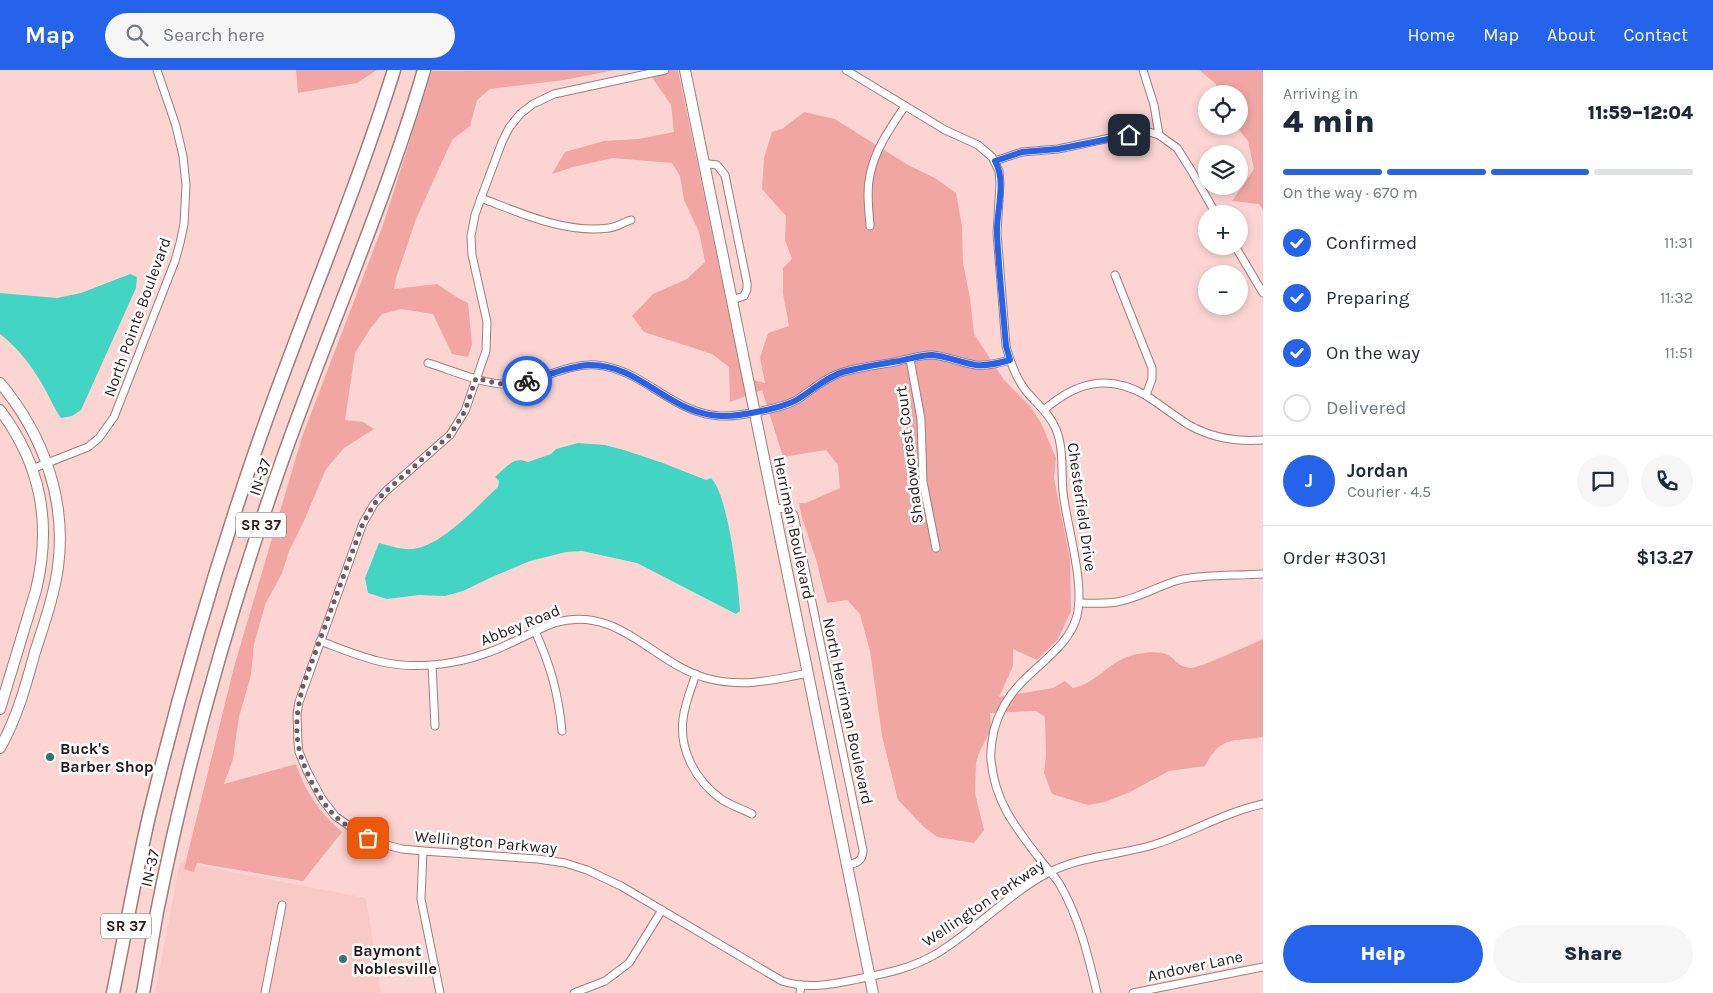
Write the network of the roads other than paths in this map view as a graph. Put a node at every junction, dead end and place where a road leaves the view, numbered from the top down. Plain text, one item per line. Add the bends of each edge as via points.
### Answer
1 (157, 70) edge
2 (394, 70) edge
3 (424, 70) edge
4 (665, 70) edge
5 (685, 70) edge
6 (846, 70) edge
7 (1143, 70) edge
8 (905, 106) junction
9 (1159, 135) junction
10 (995, 161) junction
11 (704, 165) junction
12 (481, 198) junction
13 (1211, 205) edge
14 (631, 220) dead end
15 (870, 226) dead end
16 (1240, 255) edge
17 (1115, 275) dead end
18 (1263, 292) edge
19 (732, 300) junction
20 (910, 359) junction
21 (1010, 360) junction
22 (428, 363) dead end
23 (476, 378) junction
24 (0, 383) edge
25 (1146, 395) junction
26 (0, 410) edge
27 (1044, 410) junction
28 (755, 411) junction
29 (1263, 440) edge
30 (48, 464) junction
31 (32, 469) junction
32 (775, 509) junction
33 (936, 548) dead end
34 (1263, 574) edge
35 (1079, 603) junction
36 (534, 631) junction
37 (320, 641) junction
38 (432, 665) junction
39 (808, 673) junction
40 (696, 674) junction
41 (0, 709) edge
42 (435, 726) dead end
43 (562, 732) dead end
44 (0, 748) edge
45 (1263, 804) edge
46 (752, 814) dead end
47 (423, 851) junction
48 (140, 859) junction
49 (847, 865) junction
50 (1050, 872) junction
51 (282, 905) dead end
52 (662, 910) junction
53 (1263, 967) edge
54 (870, 977) junction
55 (801, 989) edge
56 (106, 993) edge
57 (113, 993) edge
58 (143, 993) edge
59 (265, 993) edge
60 (440, 993) edge
61 (574, 993) edge
62 (874, 993) edge
63 (1097, 993) edge
64 (1133, 993) edge

1 - 30 street, North Pointe Boulevard via 183,156 186,204 180,243 114,417 88,447
2 - 48 highway, IN-37 / SR 37 via 226,540 175,712
3 - 58 highway, IN-37 / SR 37 via 393,166 290,439 228,629 157,912
4 - 12 street, Wellington Parkway via 562,91 533,104 509,128
5 - 11 street, Herriman Boulevard
6 - 8 street
7 - 9 street
8 - 10 street via 978,145
8 - 15 street via 879,148 870,175
9 - 10 street via 1143,132 1058,149 1022,152
9 - 13 street via 1184,157
10 - 21 street, Chesterfield Drive via 1000,184 997,233 1006,346
11 - 19 street, Herriman Boulevard
11 - 19 street via 717,166 725,175 748,289 741,298
12 - 14 street via 567,226 612,228
12 - 23 street, Wellington Parkway via 472,226 471,248 487,322 487,342
16 - 18 street
17 - 25 street via 1152,368
19 - 28 street, Herriman Boulevard
20 - 21 street via 930,355 983,365
20 - 28 street via 837,374 796,400
20 - 33 street, Shadowcrest Court via 921,419 923,482
21 - 27 street, Chesterfield Drive via 1025,389
22 - 23 street
23 - 28 street via 508,384 574,367 603,366 635,377 692,411 722,416
23 - 37 street, Wellington Parkway via 465,411 450,435 386,491 367,514
24 - 30 street via 20,408
25 - 27 street via 1114,383 1093,383 1065,394
25 - 29 street via 1190,426 1211,435 1236,440
26 - 31 street via 24,448
27 - 35 street, Chesterfield Drive via 1053,422 1060,446 1063,492 1078,578
28 - 32 street, Herriman Boulevard
30 - 31 street, North Pointe Boulevard
30 - 44 street via 58,516 58,566 22,699
31 - 41 street via 42,511 42,557 36,590
32 - 39 street, Herriman Boulevard
32 - 49 street, North Herriman Boulevard via 787,508 794,515 863,850 862,858
34 - 35 street via 1179,580 1118,602
35 - 50 street, Chesterfield Drive via 1075,622 1064,642 1022,682 999,715 990,757 993,780 1002,805
36 - 38 street, Abbey Road via 488,653
36 - 40 street, Abbey Road via 564,619 598,621 623,631
36 - 43 street via 552,674
37 - 38 street, Abbey Road via 380,661
37 - 47 street, Wellington Parkway via 303,686 297,714 299,752 314,785 334,816 358,832 379,843
38 - 42 street
39 - 40 street, Abbey Road via 750,683 722,682
39 - 49 street, Herriman Boulevard
40 - 46 street via 683,720 686,752 708,788 727,803
45 - 50 street, Wellington Parkway via 1235,811 1152,845
47 - 52 street, Wellington Parkway via 565,863 603,876
47 - 60 street via 421,899
48 - 56 highway via 128,883
48 - 57 highway, IN-37 / SR 37
49 - 54 street, Herriman Boulevard
50 - 54 street, Wellington Parkway via 934,955 903,969
50 - 63 street, Chesterfield Drive via 1081,930
51 - 59 street
52 - 55 street, Wellington Parkway via 761,970
52 - 61 street via 629,963 605,981
53 - 64 street, Andover Lane
54 - 55 street, Wellington Parkway
54 - 62 street, Herriman Boulevard

